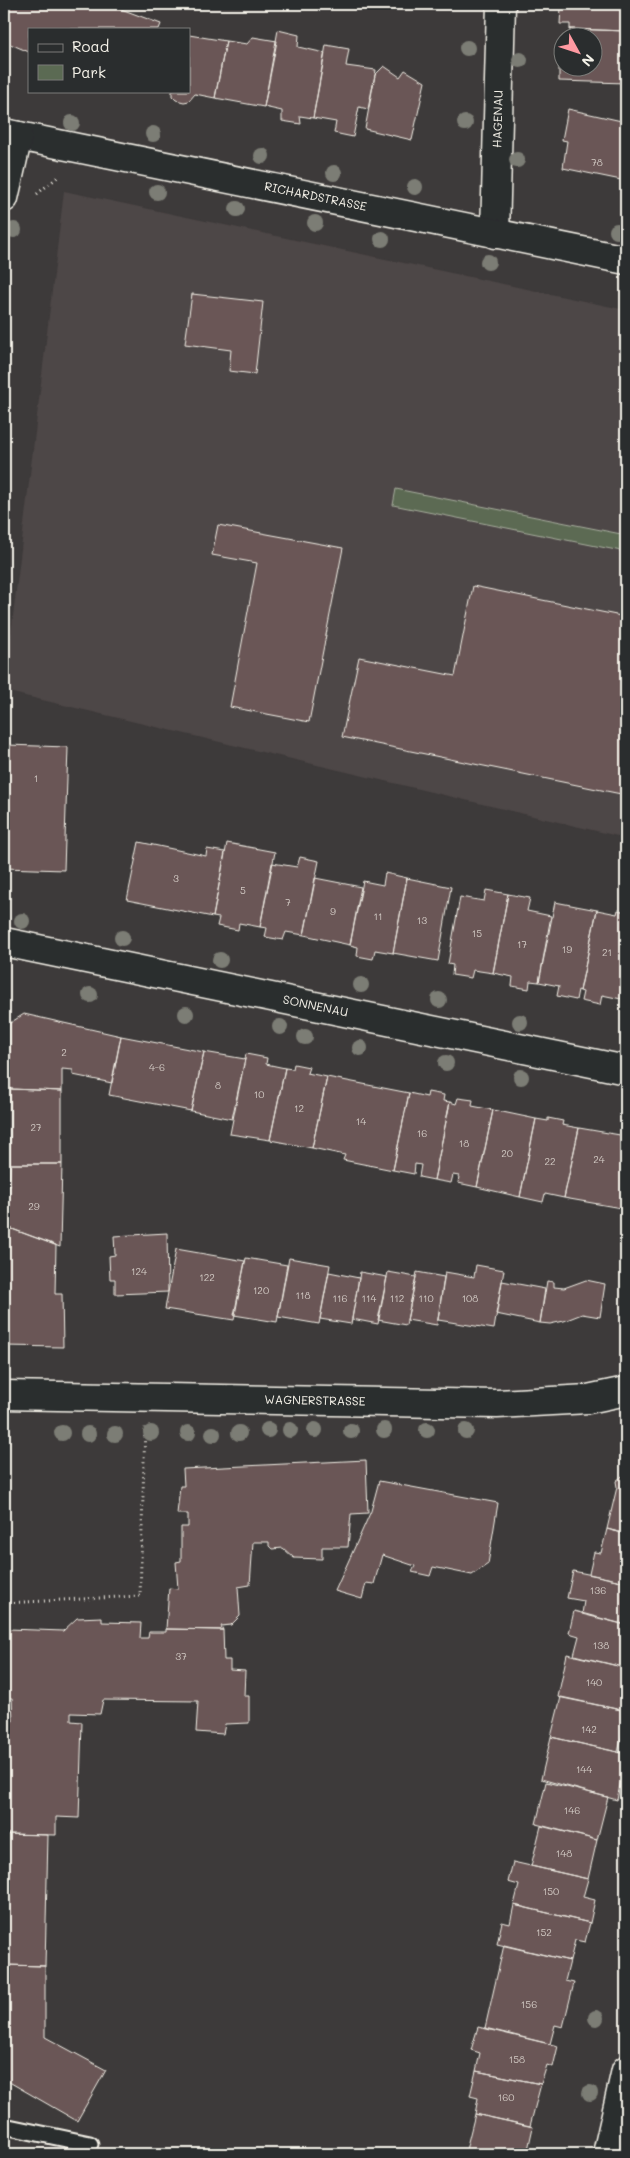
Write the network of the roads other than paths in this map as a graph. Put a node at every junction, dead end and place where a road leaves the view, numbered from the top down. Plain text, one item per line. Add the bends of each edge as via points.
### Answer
1 (501, 4) edge
2 (11, 134) edge
3 (4, 198) edge
4 (495, 234) junction
5 (626, 260) edge
6 (4, 942) edge
7 (626, 1070) edge
8 (626, 1391) edge
9 (4, 1395) edge
10 (626, 2070) edge
11 (4, 2126) edge
12 (90, 2144) dead end
13 (607, 2154) edge

1 - 4 street, HAGENAU
2 - 3 street
2 - 4 street, RICHARDSTRASSE
4 - 5 street, RICHARDSTRASSE
6 - 7 street, SONNENAU
8 - 9 street, WAGNERSTRASSE via 561,1401 498,1404
10 - 13 street
11 - 12 lane

